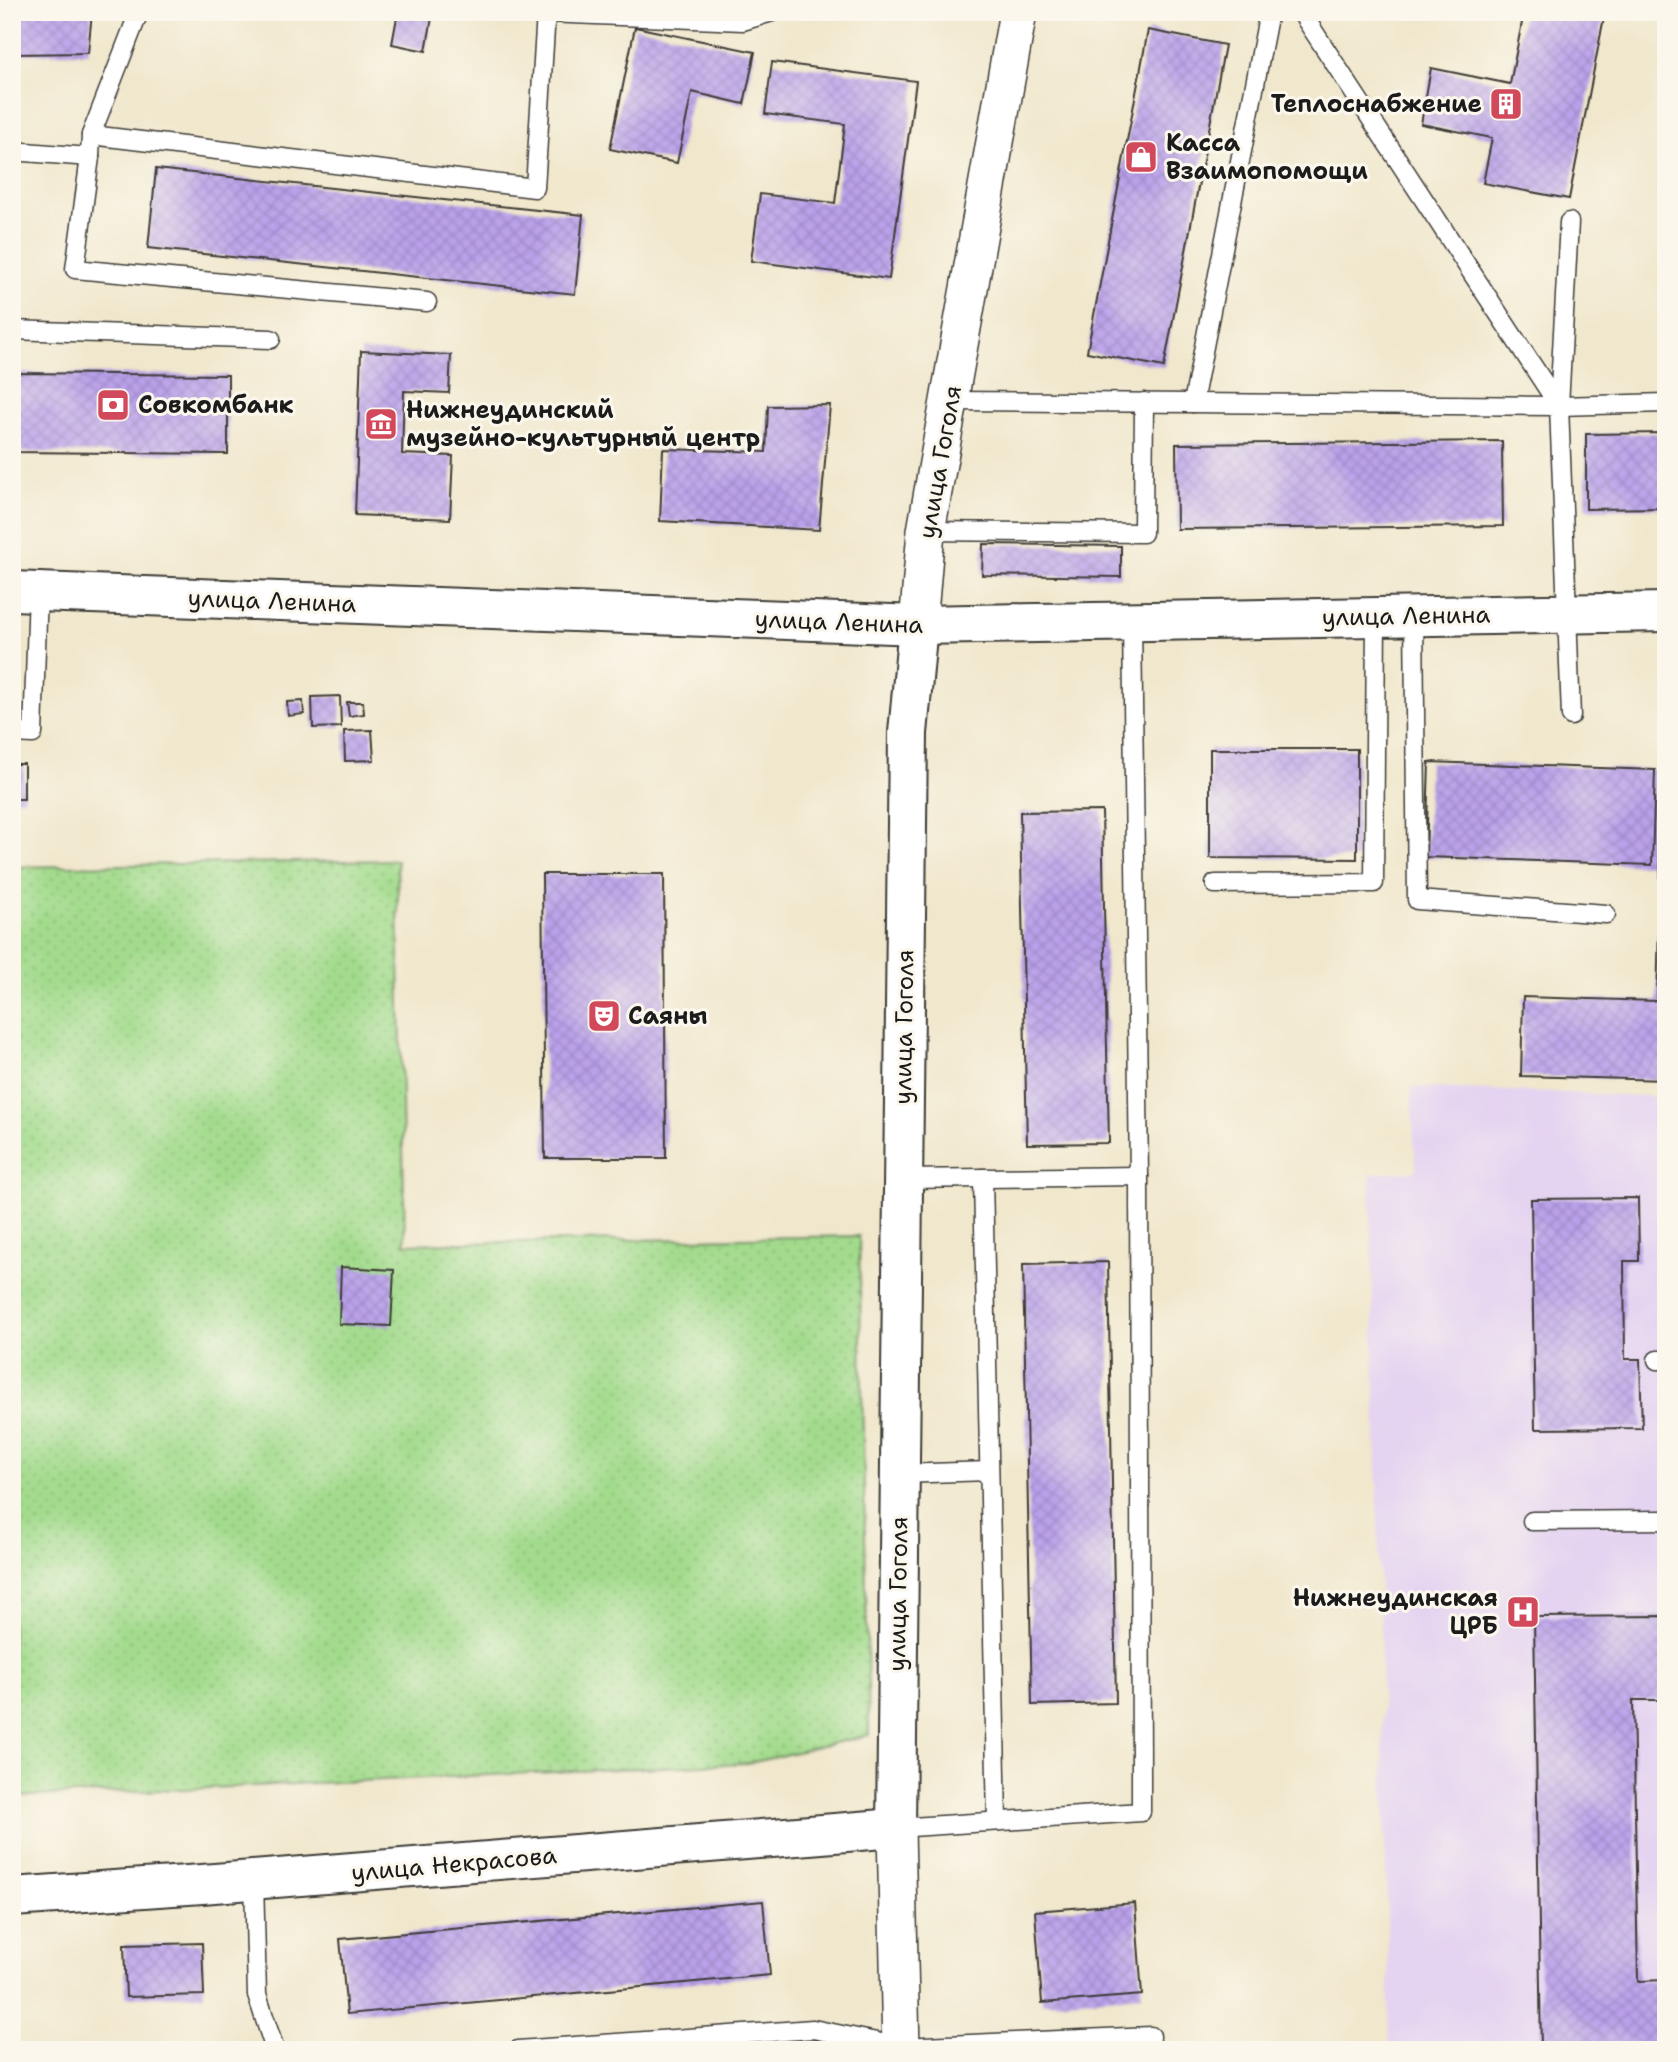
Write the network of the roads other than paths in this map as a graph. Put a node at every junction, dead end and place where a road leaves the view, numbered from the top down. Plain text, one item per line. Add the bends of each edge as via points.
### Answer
1 (139, 12) edge
2 (772, 12) edge
3 (1018, 12) edge
4 (1269, 12) edge
5 (1301, 12) edge
6 (91, 135) junction
7 (12, 151) edge
8 (90, 158) junction
9 (1569, 222) dead end
10 (427, 302) dead end
11 (12, 330) edge
12 (271, 339) dead end
13 (950, 401) junction
14 (1144, 402) junction
15 (1666, 402) edge
16 (1193, 403) junction
17 (1559, 406) junction
18 (926, 531) junction
19 (25, 592) edge
20 (1666, 612) edge
21 (1566, 614) junction
22 (1413, 616) junction
23 (1376, 617) junction
24 (1132, 621) junction
25 (918, 625) junction
26 (1570, 716) dead end
27 (12, 733) edge
28 (1215, 884) dead end
29 (1606, 914) dead end
30 (1139, 1176) junction
31 (983, 1178) junction
32 (903, 1179) junction
33 (989, 1471) junction
34 (900, 1474) junction
35 (1666, 1520) edge
36 (1532, 1521) dead end
37 (996, 1821) junction
38 (896, 1828) junction
39 (254, 1880) junction
40 (12, 1897) edge
41 (901, 2048) edge
42 (275, 2050) edge
43 (519, 2050) edge
44 (1150, 2050) edge

1 - 6 lane
2 - 6 lane via 743,21 546,13 535,188
3 - 13 street, улица Гоголя
4 - 16 lane
5 - 17 lane
6 - 8 lane
7 - 8 lane
8 - 10 lane via 75,269
9 - 17 lane
11 - 12 lane
13 - 14 lane
13 - 18 street, улица Гоголя
14 - 16 lane
14 - 18 lane via 1143,533
15 - 17 lane
16 - 17 lane
17 - 21 lane
18 - 25 street, улица Гоголя
19 - 25 street, улица Ленина
19 - 27 lane via 33,734
20 - 21 street, улица Ленина
21 - 22 street, улица Ленина
21 - 26 lane
22 - 23 street, улица Ленина
22 - 29 lane via 1417,900
23 - 24 street, улица Ленина
23 - 28 lane via 1374,883
24 - 25 street, улица Ленина
24 - 30 lane
25 - 32 street, улица Гоголя via 908,733
30 - 31 lane
30 - 37 lane via 1141,1812
31 - 32 lane
31 - 33 lane
32 - 34 street, улица Гоголя
33 - 34 lane
33 - 37 lane
34 - 38 street, улица Гоголя
35 - 36 lane
37 - 38 lane
38 - 39 street, улица Некрасова
38 - 41 street, улица Гоголя
39 - 40 street, улица Некрасова
39 - 42 lane via 257,1995
41 - 43 lane via 813,2029
41 - 44 lane via 1151,2036

